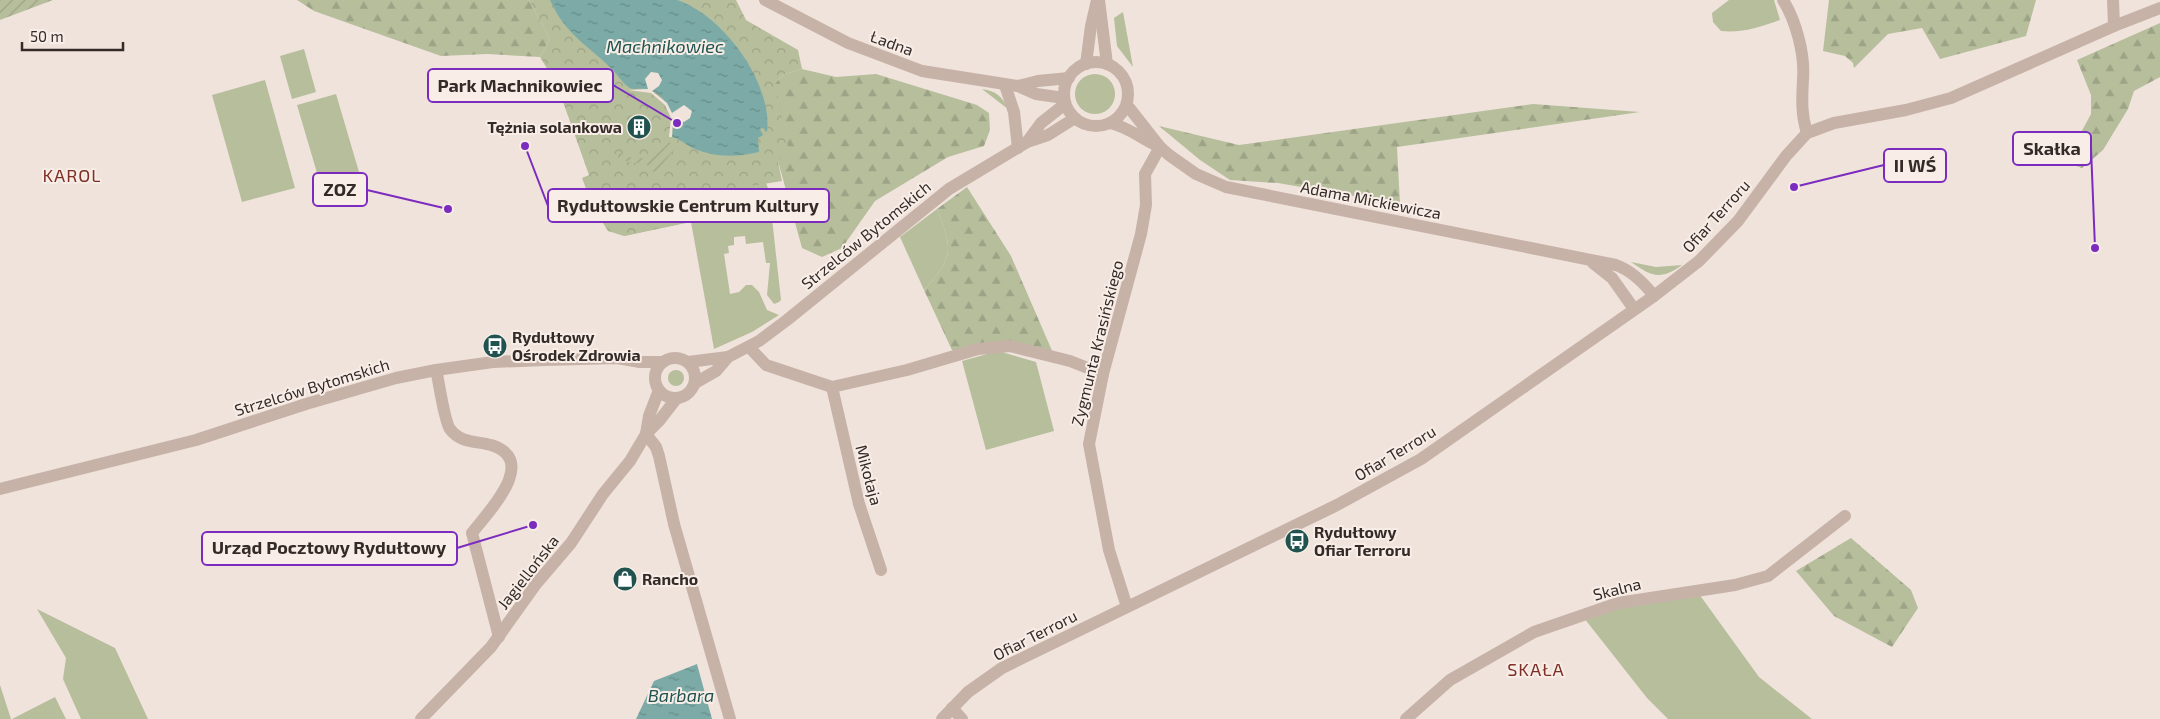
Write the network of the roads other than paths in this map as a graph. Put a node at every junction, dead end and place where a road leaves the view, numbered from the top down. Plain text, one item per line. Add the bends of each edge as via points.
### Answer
1 (765, 0) edge
2 (1098, 0) edge
3 (1783, 0) edge
4 (2113, 0) edge
5 (2160, 8) edge
6 (2114, 26) junction
7 (1086, 64) junction
8 (1107, 64) junction
9 (1068, 78) junction
10 (1005, 84) junction
11 (1018, 86) junction
12 (1065, 101) junction
13 (1127, 104) junction
14 (1075, 118) junction
15 (1110, 123) junction
16 (1807, 133) junction
17 (1022, 145) junction
18 (1160, 147) junction
19 (1586, 259) junction
20 (1654, 296) junction
21 (1634, 309) junction
22 (749, 347) junction
23 (728, 357) junction
24 (640, 362) junction
25 (663, 362) junction
26 (688, 362) junction
27 (436, 370) junction
28 (1103, 374) junction
29 (654, 377) junction
30 (695, 383) junction
31 (832, 387) junction
32 (659, 390) junction
33 (676, 399) junction
34 (646, 434) junction
35 (0, 489) edge
36 (1845, 516) dead end
37 (881, 570) dead end
38 (1127, 607) junction
39 (499, 637) junction
40 (952, 708) junction
41 (421, 719) edge
42 (730, 719) edge
43 (942, 719) edge
44 (962, 719) edge
45 (1406, 719) edge

1 - 10 street, Ładna via 848,43 897,62 948,77
2 - 7 street via 1090,26
2 - 8 street
3 - 16 street via 1795,28 1803,63 1802,116
4 - 6 street
5 - 6 street, Ofiar Terroru
6 - 16 street, Ofiar Terroru via 1951,98 1834,123
7 - 8 street
7 - 9 street
8 - 13 street via 1124,78
9 - 11 street, Ładna
9 - 12 street
10 - 11 street, Ładna
10 - 17 street
11 - 12 street, Ładna
12 - 14 street
12 - 17 street, Strzelców Bytomskich
13 - 15 street
13 - 18 street, Adama Mickiewicza
14 - 15 street via 1094,126
14 - 17 street, Strzelców Bytomskich via 1048,135
15 - 18 street, Adama Mickiewicza
16 - 20 street, Ofiar Terroru via 1724,236 1699,261
17 - 22 street, Strzelców Bytomskich via 949,189
18 - 19 street, Adama Mickiewicza via 1196,174 1226,188
18 - 28 street, Zygmunta Krasińskiego via 1145,174 1146,206 1141,234
19 - 20 street, Adama Mickiewicza via 1625,268
19 - 21 street, Adama Mickiewicza via 1612,278
20 - 21 street, Ofiar Terroru
21 - 38 street, Ofiar Terroru via 1404,470 1337,506
22 - 23 street, Strzelców Bytomskich
22 - 31 street via 766,365
23 - 26 street
23 - 30 street via 716,371
24 - 25 street, Strzelców Bytomskich
24 - 27 street, Strzelców Bytomskich via 617,358 492,362
24 - 29 street
25 - 26 street via 679,358
25 - 29 street
26 - 30 street via 695,372
27 - 35 street, Strzelców Bytomskich via 306,404 196,440
27 - 39 street via 449,428 460,438 493,446 506,454 512,464 508,485 472,533
28 - 31 street via 1070,361 1010,346 978,349
28 - 38 street, Zygmunta Krasińskiego via 1089,444 1109,550
29 - 32 street
30 - 33 street via 690,392
31 - 37 street, Mikołaja via 859,504
32 - 33 street
32 - 34 street
33 - 34 street
34 - 39 street, Jagiellońska via 571,543 536,584
34 - 42 street via 658,451 674,524
36 - 45 street, Skalna via 1768,576 1735,585 1618,603 1534,632 1456,677
38 - 40 street, Ofiar Terroru via 1002,668
39 - 41 street, Jagiellońska
40 - 43 street, Ofiar Terroru
40 - 44 street

